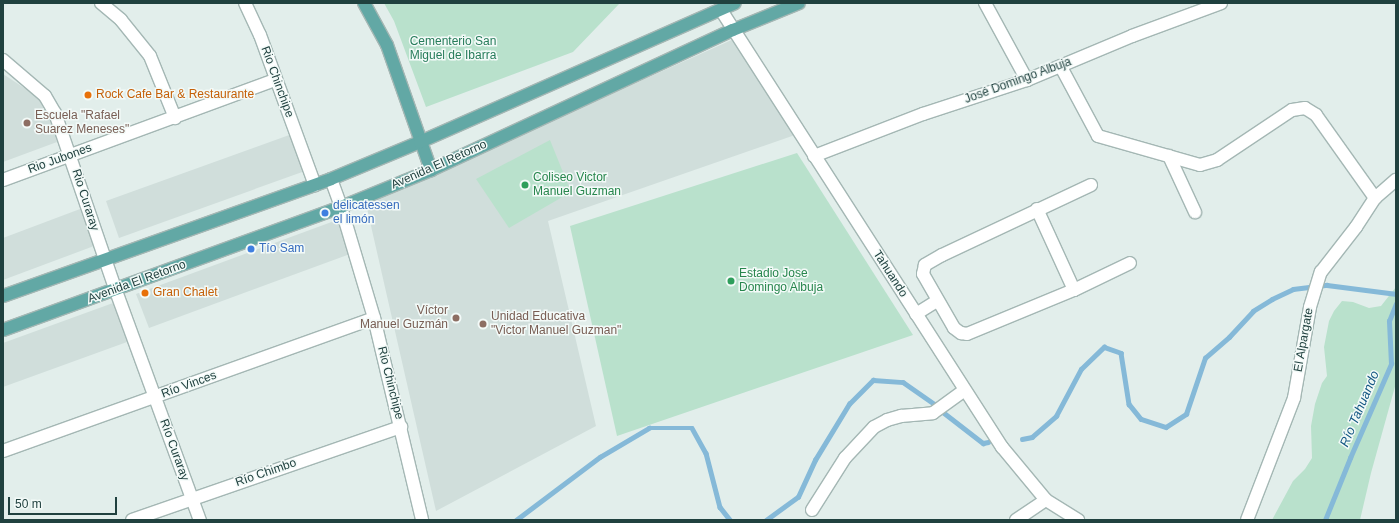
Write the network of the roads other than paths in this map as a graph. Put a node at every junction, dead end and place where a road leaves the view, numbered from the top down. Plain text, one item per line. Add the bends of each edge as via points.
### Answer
1 (101, 3) edge
2 (245, 3) edge
3 (364, 3) edge
4 (735, 3) edge
5 (799, 3) edge
6 (985, 3) edge
7 (1221, 3) edge
8 (1200, 6) edge
9 (721, 10) junction
10 (733, 30) junction
11 (3, 60) edge
12 (1061, 67) junction
13 (275, 80) junction
14 (1027, 80) junction
15 (175, 118) junction
16 (420, 142) junction
17 (71, 156) junction
18 (814, 156) junction
19 (1169, 156) junction
20 (431, 170) junction
21 (331, 179) junction
22 (3, 180) edge
23 (1396, 180) edge
24 (315, 185) junction
25 (1091, 185) dead end
26 (1375, 198) junction
27 (341, 207) junction
28 (1037, 209) junction
29 (1195, 212) dead end
30 (105, 260) junction
31 (1130, 263) dead end
32 (116, 290) junction
33 (1074, 290) junction
34 (3, 296) edge
35 (937, 300) junction
36 (916, 314) junction
37 (374, 318) junction
38 (3, 330) edge
39 (965, 390) junction
40 (155, 397) junction
41 (401, 427) junction
42 (3, 450) edge
43 (192, 499) junction
44 (1046, 500) junction
45 (812, 510) dead end
46 (132, 520) edge
47 (200, 520) edge
48 (422, 520) edge
49 (1016, 520) edge
50 (1078, 520) edge
51 (1248, 520) edge

1 - 15 street via 121,20 150,56
2 - 13 street, Rio Chinchipe via 260,35
3 - 16 main road via 387,45
4 - 9 main road
5 - 10 main road, Avenida El Retorno
6 - 14 street
7 - 8 street, José Domingo Albuja
8 - 12 street, José Domingo Albuja
9 - 10 street, Tahuando
9 - 16 main road
10 - 18 street, Tahuando
10 - 20 main road, Avenida El Retorno
11 - 17 street, Rio Curaray via 45,96 55,112
12 - 14 street, José Domingo Albuja
12 - 19 street via 1098,136
13 - 15 street, Rio Jubones
13 - 24 street, Rio Chinchipe
14 - 18 street, José Domingo Albuja via 923,114
15 - 17 street, Rio Jubones
16 - 20 main road
16 - 21 main road
17 - 22 street, Rio Jubones
17 - 30 street, Rio Curaray
18 - 36 street, Tahuando
19 - 26 street via 1200,165 1209,164 1292,110 1305,108 1316,115
19 - 29 street
20 - 27 main road, Avenida El Retorno
21 - 24 main road
21 - 27 street, Rio Chinchipe
23 - 26 street, El Alpargate
24 - 30 main road
25 - 28 street
26 - 51 street, El Alpargate via 1321,272 1310,307 1294,398
27 - 32 main road, Avenida El Retorno
27 - 37 street, Rio Chinchipe
28 - 33 street
28 - 35 street via 925,265 923,274
30 - 32 street, Rio Curaray
30 - 34 main road
31 - 33 street
32 - 38 main road, Avenida El Retorno
32 - 40 street, Río Curaray
33 - 35 street via 967,334 954,328
35 - 36 street
36 - 39 street, Tahuando
37 - 40 street, Río Vinces
37 - 41 street, Rio Chinchipe
39 - 44 street, Tahuando via 1002,447
39 - 45 street via 933,413 901,416 874,427 846,458
40 - 42 street, Río Vinces
40 - 43 street, Río Curaray
41 - 43 street, Río Chimbo
41 - 48 street, Rio Chinchipe
43 - 46 street, Río Chimbo
43 - 47 street, Río Curaray
44 - 49 street
44 - 50 street, Tahuando

